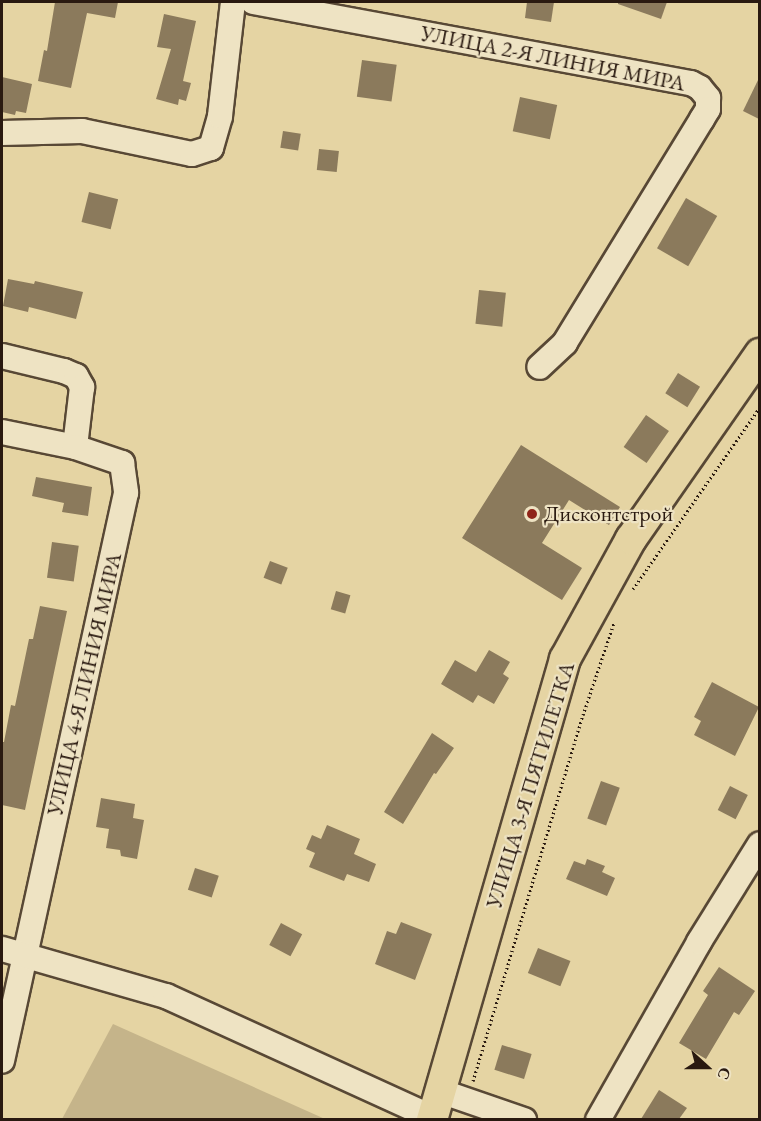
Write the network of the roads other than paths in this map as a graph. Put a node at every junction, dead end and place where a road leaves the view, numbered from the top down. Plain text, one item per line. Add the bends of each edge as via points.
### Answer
1 (233, 2) edge
2 (253, 2) edge
3 (2, 133) edge
4 (759, 354) edge
5 (2, 356) edge
6 (538, 368) dead end
7 (2, 432) edge
8 (75, 447) junction
9 (759, 844) edge
10 (13, 951) edge
11 (2, 1061) edge
12 (443, 1107) edge
13 (524, 1119) edge
14 (598, 1119) edge

1 - 3 street via 220,116 211,148 192,154 82,131
2 - 6 street, УЛИЦА 2-Я ЛИНИЯ МИРА via 680,81 700,88 708,98 708,109 566,343
4 - 12 main road, УЛИЦА 3-Я ПЯТИЛЕТКА via 631,539 565,659
5 - 8 street via 76,376 82,387
7 - 8 street, УЛИЦА 4-Я ЛИНИЯ МИРА
8 - 10 street, УЛИЦА 4-Я ЛИНИЯ МИРА via 122,463 126,492
9 - 14 street
10 - 11 street
10 - 12 street via 166,996
12 - 13 street

